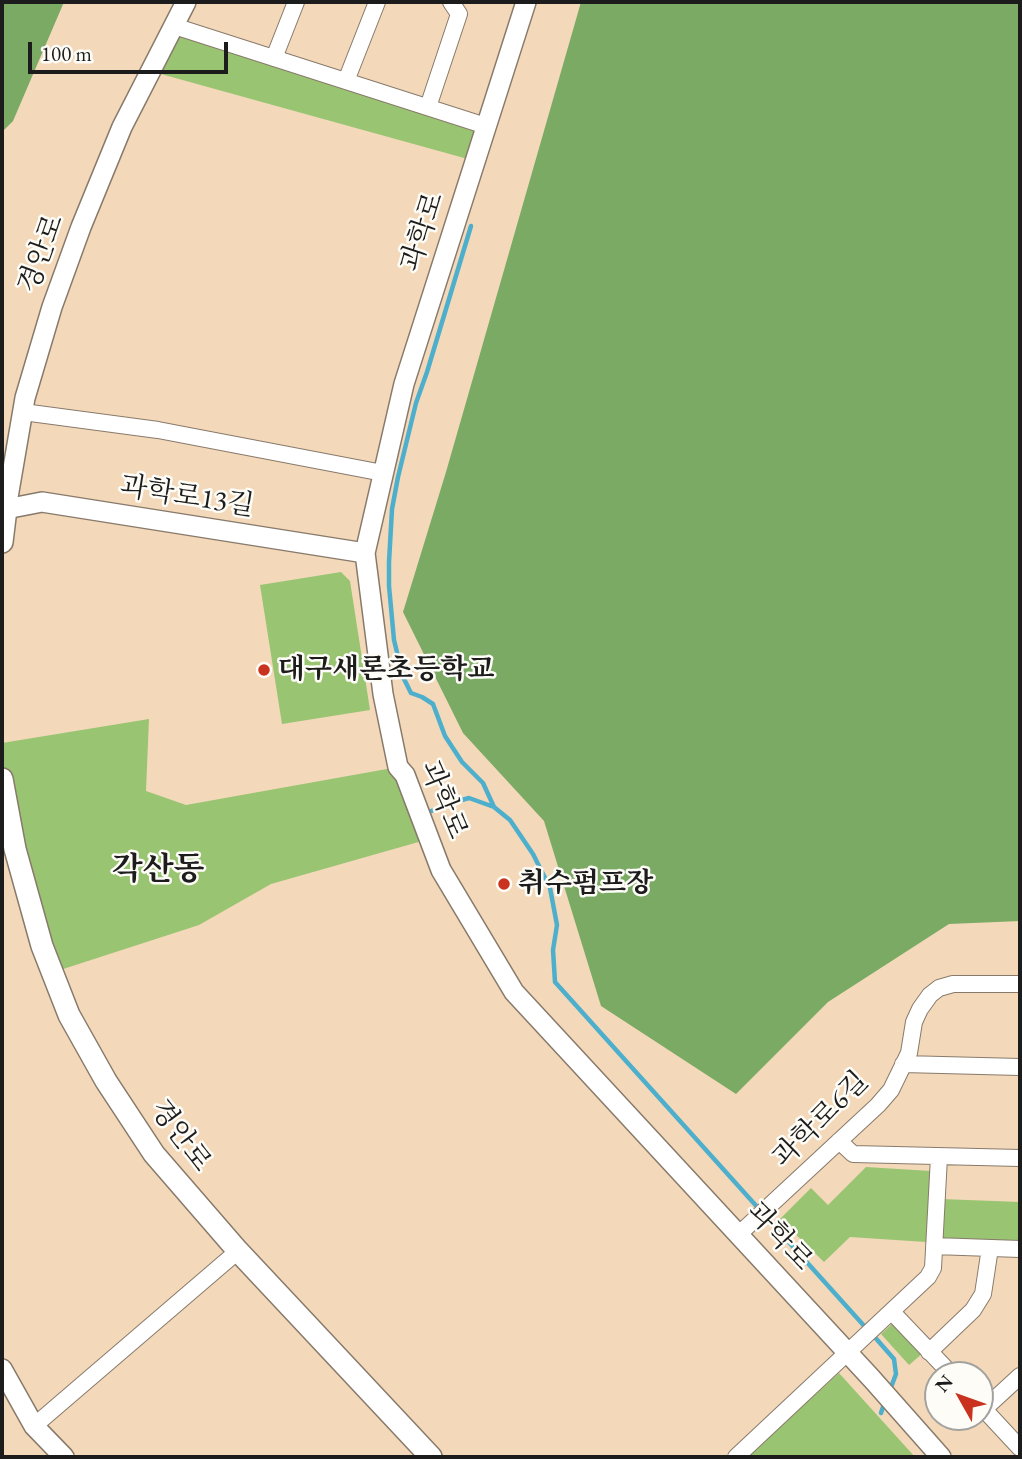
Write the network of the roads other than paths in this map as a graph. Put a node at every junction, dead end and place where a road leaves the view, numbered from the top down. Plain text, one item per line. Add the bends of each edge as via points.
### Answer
1 (186, 2) edge
2 (296, 2) edge
3 (377, 2) edge
4 (452, 2) edge
5 (526, 2) edge
6 (174, 26) junction
7 (274, 58) junction
8 (346, 81) junction
9 (428, 107) junction
10 (486, 126) junction
11 (23, 412) junction
12 (383, 473) junction
13 (4, 508) edge
14 (2, 542) edge
15 (365, 553) junction
16 (2, 779) edge
17 (1020, 984) edge
18 (903, 1064) junction
19 (1020, 1067) edge
20 (839, 1142) junction
21 (939, 1157) junction
22 (1020, 1158) edge
23 (738, 1235) junction
24 (934, 1246) junction
25 (990, 1248) junction
26 (1020, 1249) edge
27 (238, 1251) junction
28 (892, 1312) junction
29 (929, 1352) junction
30 (848, 1353) junction
31 (938, 1361) edge
32 (2, 1369) edge
33 (1020, 1376) edge
34 (994, 1397) edge
35 (994, 1420) edge
36 (34, 1426) junction
37 (1020, 1448) edge
38 (64, 1457) edge
39 (432, 1457) edge
40 (736, 1457) edge
41 (941, 1457) edge

1 - 6 street, 경안로
2 - 7 street
3 - 8 street
4 - 9 street via 459,14
5 - 10 street, 과학로
6 - 7 street
6 - 11 street, 경안로 via 121,127 81,227 52,307
7 - 8 street
8 - 9 street
9 - 10 street
10 - 12 street, 과학로 via 404,384
11 - 12 street via 158,430
11 - 13 street, 경안로
12 - 15 street, 과학로
13 - 14 main road, 경안로
13 - 15 street, 과학로13길 via 42,502
15 - 23 street, 과학로 via 383,694 398,767 441,870 514,992
16 - 27 main road, 경안로 via 15,849 42,946 69,1015 155,1154
17 - 18 street, 과학로6길 via 939,988 920,1009
18 - 19 street
18 - 20 street, 과학로6길 via 891,1090
20 - 21 street via 853,1154
20 - 23 street, 과학로6길
21 - 22 street
21 - 24 street
23 - 30 street, 과학로
24 - 25 street
24 - 28 street via 928,1278
25 - 26 street
25 - 29 street via 983,1294 973,1310
27 - 36 street
27 - 39 main road, 경안로
28 - 29 street
28 - 30 street
29 - 31 street
30 - 40 street
30 - 41 street, 과학로
32 - 36 street
33 - 34 street
35 - 37 street
36 - 38 street

